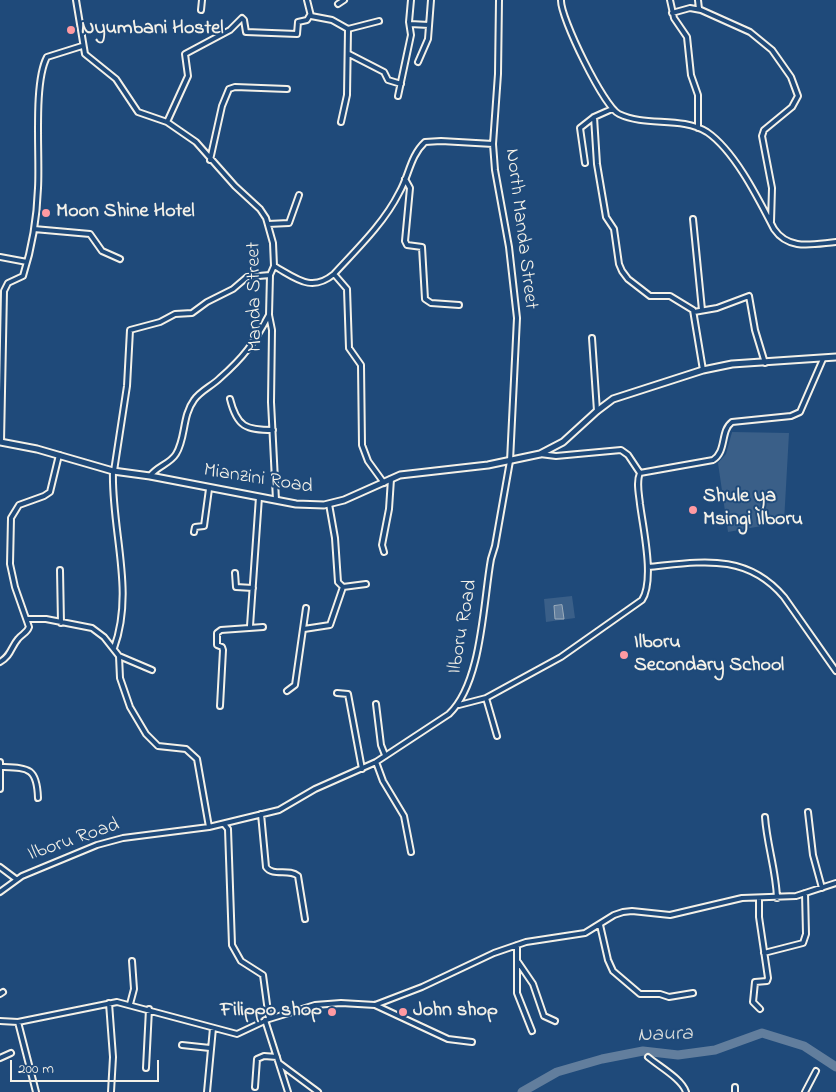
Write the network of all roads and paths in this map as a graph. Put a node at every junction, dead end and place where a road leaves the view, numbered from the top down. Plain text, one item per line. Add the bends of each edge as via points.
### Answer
1 (76, 0) edge
2 (202, 0) edge
3 (307, 0) edge
4 (344, 0) edge
5 (411, 0) edge
6 (431, 0) edge
7 (499, 0) edge
8 (561, 0) edge
9 (670, 0) edge
10 (698, 0) edge
11 (338, 4) dead end
12 (699, 9) junction
13 (201, 10) dead end
14 (672, 13) junction
15 (310, 15) junction
16 (380, 21) dead end
17 (410, 24) junction
18 (429, 25) junction
19 (348, 28) junction
20 (82, 46) junction
21 (349, 54) junction
22 (418, 62) dead end
23 (400, 84) junction
24 (287, 89) dead end
25 (398, 96) dead end
26 (612, 109) junction
27 (594, 117) junction
28 (167, 122) junction
29 (341, 122) dead end
30 (698, 128) junction
31 (493, 144) junction
32 (210, 160) junction
33 (585, 163) dead end
34 (405, 179) junction
35 (299, 195) dead end
36 (693, 219) dead end
37 (771, 222) junction
38 (268, 224) junction
39 (34, 229) junction
40 (836, 242) edge
41 (0, 257) edge
42 (120, 259) dead end
43 (27, 262) junction
44 (274, 266) junction
45 (334, 274) junction
46 (270, 275) junction
47 (459, 305) dead end
48 (702, 310) junction
49 (694, 312) junction
50 (269, 315) junction
51 (592, 338) dead end
52 (836, 357) edge
53 (823, 359) junction
54 (765, 363) junction
55 (703, 370) junction
56 (230, 399) dead end
57 (597, 411) junction
58 (273, 430) junction
59 (0, 442) edge
60 (540, 454) junction
61 (59, 455) junction
62 (510, 461) junction
63 (114, 471) junction
64 (640, 473) junction
65 (150, 476) junction
66 (391, 480) junction
67 (384, 483) junction
68 (209, 489) junction
69 (259, 497) junction
70 (276, 500) junction
71 (329, 504) junction
72 (194, 532) dead end
73 (384, 552) dead end
74 (648, 567) junction
75 (60, 570) dead end
76 (235, 573) dead end
77 (366, 584) dead end
78 (343, 587) junction
79 (254, 588) junction
80 (306, 608) dead end
81 (28, 619) junction
82 (61, 623) junction
83 (250, 626) junction
84 (263, 626) dead end
85 (304, 629) junction
86 (114, 648) junction
87 (119, 656) junction
88 (0, 662) edge
89 (152, 670) dead end
90 (836, 671) edge
91 (288, 691) dead end
92 (337, 693) dead end
93 (486, 698) junction
94 (376, 704) dead end
95 (459, 705) junction
96 (220, 706) dead end
97 (497, 736) dead end
98 (385, 755) junction
99 (0, 762) edge
100 (376, 762) junction
101 (1, 767) edge
102 (362, 769) junction
103 (0, 789) edge
104 (38, 798) dead end
105 (808, 812) dead end
106 (262, 814) junction
107 (765, 817) dead end
108 (224, 824) junction
109 (209, 827) junction
110 (411, 852) dead end
111 (0, 867) edge
112 (16, 879) junction
113 (836, 883) edge
114 (822, 888) junction
115 (0, 892) edge
116 (805, 893) junction
117 (759, 898) junction
118 (777, 898) junction
119 (304, 919) dead end
120 (600, 925) junction
121 (517, 945) junction
122 (764, 953) junction
123 (132, 961) dead end
124 (518, 962) junction
125 (693, 993) dead end
126 (109, 1003) junction
127 (130, 1004) junction
128 (375, 1005) junction
129 (149, 1009) junction
130 (760, 1009) dead end
131 (267, 1020) junction
132 (0, 1021) edge
133 (555, 1021) dead end
134 (18, 1022) junction
135 (213, 1028) junction
136 (532, 1031) dead end
137 (472, 1042) dead end
138 (182, 1045) dead end
139 (210, 1048) junction
140 (12, 1053) dead end
141 (277, 1057) junction
142 (648, 1057) dead end
143 (0, 1058) edge
144 (279, 1063) junction
145 (146, 1068) dead end
146 (816, 1071) dead end
147 (255, 1087) dead end
148 (735, 1087) dead end
149 (36, 1092) edge
150 (111, 1092) edge
151 (207, 1092) edge
152 (288, 1092) edge
153 (318, 1092) edge
154 (686, 1092) edge
155 (735, 1092) edge
156 (805, 1092) edge

1 - 20 street
2 - 13 street
3 - 15 street
4 - 11 street
5 - 17 street
6 - 18 street
7 - 31 street, North Manda Street
8 - 26 street via 567,24
9 - 14 street
10 - 12 street
12 - 14 street
12 - 37 street via 750,32 762,41 778,58 796,88 796,102 764,130 762,136 772,188
14 - 30 street via 687,37 691,75 697,90
15 - 19 street
15 - 28 street via 307,20 299,21 297,34 246,32 242,18 230,30 185,54 188,76
16 - 19 street
17 - 18 street
17 - 23 street via 411,35
18 - 22 street via 428,39
19 - 21 street
20 - 28 street, Manda Street via 89,57 116,79 138,112
20 - 39 street via 50,55 45,60 40,92
21 - 23 street via 384,72 388,80
21 - 29 street via 347,95
23 - 25 street
24 - 32 street via 229,89
26 - 27 street
26 - 30 street via 624,116
27 - 33 street via 579,130
27 - 49 street via 606,217 614,229 622,271 650,296 670,296
28 - 32 street, Manda Street via 196,142
30 - 37 street via 728,153
31 - 34 street via 425,142 409,166
31 - 62 street, North Manda Street via 516,302
32 - 38 street, Manda Street via 260,209
34 - 45 street via 379,223
34 - 47 street via 410,188 405,241 407,245 422,248 425,299 431,303
35 - 38 street via 289,223
36 - 48 street
37 - 40 street via 779,236 795,244
38 - 44 street, Manda Street
39 - 42 street via 90,234 102,251
39 - 43 street
41 - 43 street
43 - 59 street via 22,278 8,283 4,291
44 - 45 street via 310,284 325,282
44 - 46 street, Manda Street
45 - 67 street via 347,289 349,348 361,365 362,445 368,461
46 - 50 street, Manda Street
46 - 63 street via 247,277 192,313 176,314 130,330 127,386
48 - 49 street
48 - 54 street via 749,296
49 - 55 street
50 - 58 street, Manda Street
50 - 65 street via 245,355 194,400 177,454
51 - 57 street
52 - 53 street
53 - 54 street
53 - 64 street via 800,412 791,416 732,422 726,430 720,454 713,460
54 - 55 street via 732,364
55 - 57 street via 613,400
56 - 58 street via 234,414 243,425 250,430
57 - 60 street via 563,442
58 - 70 street, Manda Street
59 - 61 street, Mianzini Road
60 - 62 street
60 - 64 street via 556,456 618,449 624,451
61 - 63 street, Mianzini Road
61 - 81 street via 50,492 19,505 11,518 11,571
62 - 66 street, Mianzini Road via 414,473
62 - 95 street, Ilboru Road via 475,666
63 - 65 street, Mianzini Road
63 - 86 street via 123,596 122,621
64 - 74 street via 638,486
65 - 68 street, Mianzini Road
66 - 67 street, Mianzini Road
66 - 73 street via 382,544
67 - 71 street, Mianzini Road
68 - 69 street, Mianzini Road
68 - 72 street via 204,526 195,527
69 - 70 street, Mianzini Road
69 - 79 street
70 - 71 street, Mianzini Road
71 - 78 street via 338,582
74 - 90 street via 706,563 738,566 756,572 784,597
74 - 93 street via 646,593 642,600 561,657
75 - 82 street
76 - 79 street via 236,587
77 - 78 street
78 - 85 street via 330,625
79 - 83 street
80 - 85 street
81 - 82 street
81 - 88 street via 28,630
82 - 86 street via 92,628
83 - 84 street
83 - 96 street via 221,630 217,634 217,645 223,650
85 - 91 street via 295,684
86 - 87 street
87 - 89 street
87 - 109 street via 125,694 146,734 158,746 186,749 197,759
92 - 102 street via 348,694
93 - 95 street
93 - 97 street
94 - 98 street
95 - 98 street, Ilboru Road
98 - 100 street, Ilboru Road
99 - 101 street
100 - 102 street, Ilboru Road
100 - 110 street via 383,781 404,816
101 - 103 street
101 - 104 street via 24,767 30,771 36,781
102 - 106 street, Ilboru Road via 279,810
105 - 114 street via 813,855
106 - 108 street, Ilboru Road
106 - 119 street via 266,867 298,876
107 - 118 street
108 - 109 street, Ilboru Road
108 - 131 street via 228,829 232,945 242,961 263,975
109 - 112 street, Ilboru Road via 123,838
111 - 112 street
112 - 115 street, Ilboru Road
113 - 114 street
114 - 116 street
116 - 118 street
116 - 122 street via 806,934 803,943
117 - 118 street
117 - 120 street via 736,899 670,915 627,911
117 - 122 street
120 - 121 street via 576,936
120 - 125 street via 613,971 640,994 671,997
121 - 124 street
121 - 128 street
122 - 130 street via 768,980 754,984 753,1002
123 - 127 street via 134,989
124 - 133 street via 536,991 544,1016
124 - 136 street via 517,993
126 - 127 street
126 - 134 street
126 - 150 street via 113,1057
127 - 129 street
128 - 131 street via 315,1005
128 - 137 street via 448,1040
129 - 135 street
129 - 145 street
131 - 135 street via 238,1034
131 - 141 street
132 - 134 street
134 - 149 street
135 - 139 street
138 - 139 street
139 - 151 street
140 - 143 street
141 - 144 street
141 - 147 street via 257,1059
142 - 154 street via 680,1080
144 - 152 street
144 - 153 street
146 - 156 street
148 - 155 street

